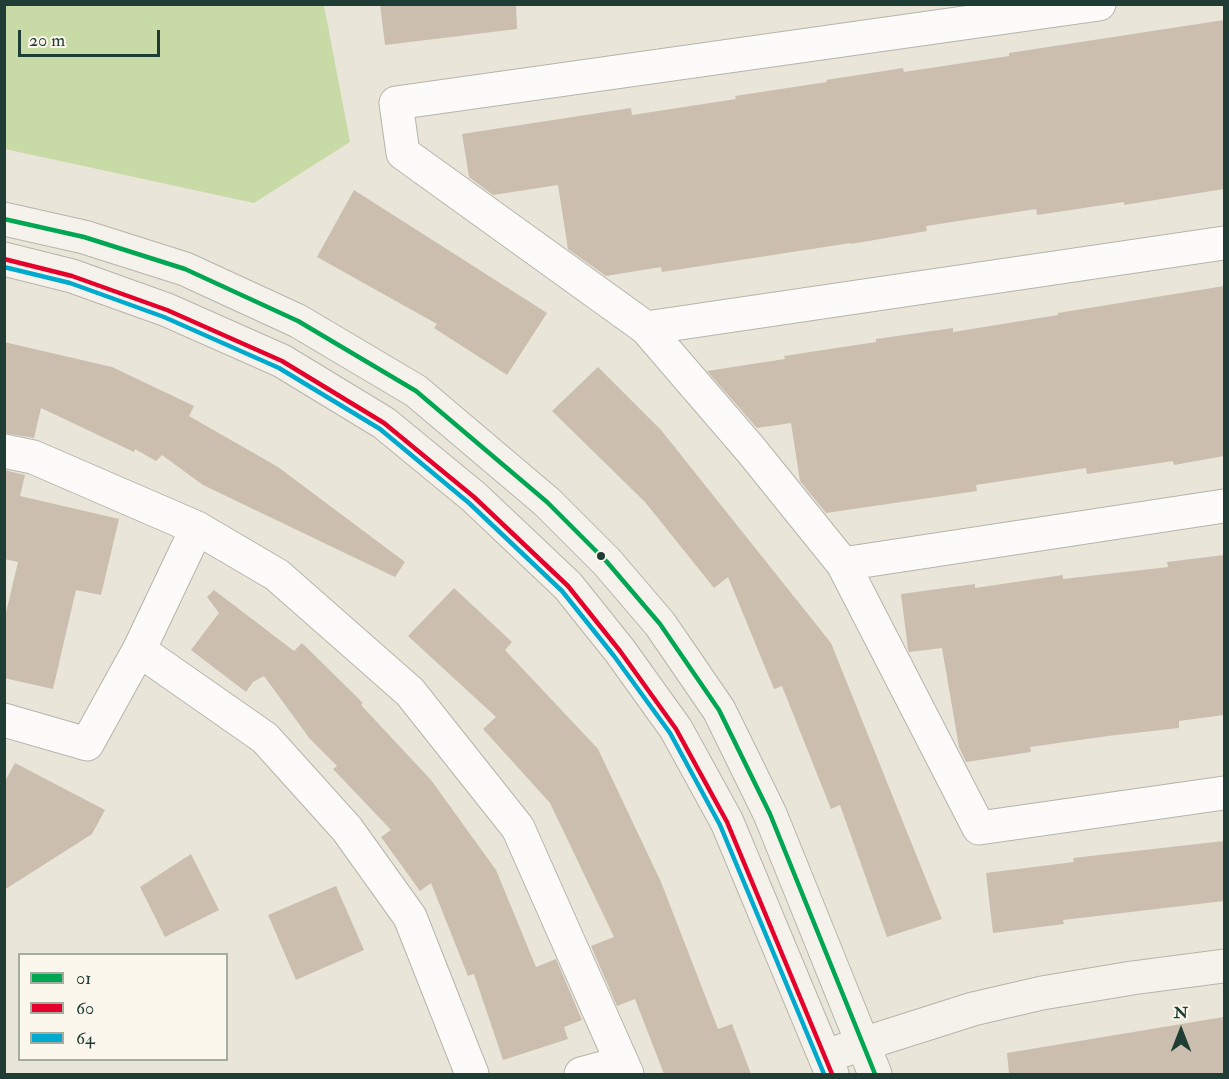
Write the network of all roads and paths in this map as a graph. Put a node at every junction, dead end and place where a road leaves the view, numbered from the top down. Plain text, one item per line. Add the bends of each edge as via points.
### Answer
1 (1099, 4) edge
2 (4, 219) edge
3 (1224, 243) edge
4 (4, 259) edge
5 (646, 327) junction
6 (4, 451) edge
7 (1224, 506) edge
8 (197, 528) junction
9 (843, 564) junction
10 (139, 650) junction
11 (4, 720) edge
12 (1224, 793) edge
13 (1224, 966) edge
14 (862, 1044) junction
15 (829, 1065) edge
16 (625, 1069) edge
17 (472, 1074) edge
18 (581, 1074) edge
19 (875, 1074) edge

1 - 5 street via 396,103 402,153
2 - 14 street via 84,237 185,269 298,321 416,391 547,502 607,562 660,624 719,710 770,814
3 - 5 street
4 - 15 street via 72,276 157,306 282,361 384,423 474,497 568,586 676,729 727,822
5 - 9 street
6 - 8 street via 33,457
7 - 9 street
8 - 10 street
8 - 16 street via 277,575 410,692 518,828
9 - 12 street via 979,828
10 - 11 street via 87,744
10 - 17 street via 265,738 347,829 410,917
13 - 14 street via 1042,993 973,1009
14 - 15 street
14 - 19 street
16 - 18 street

